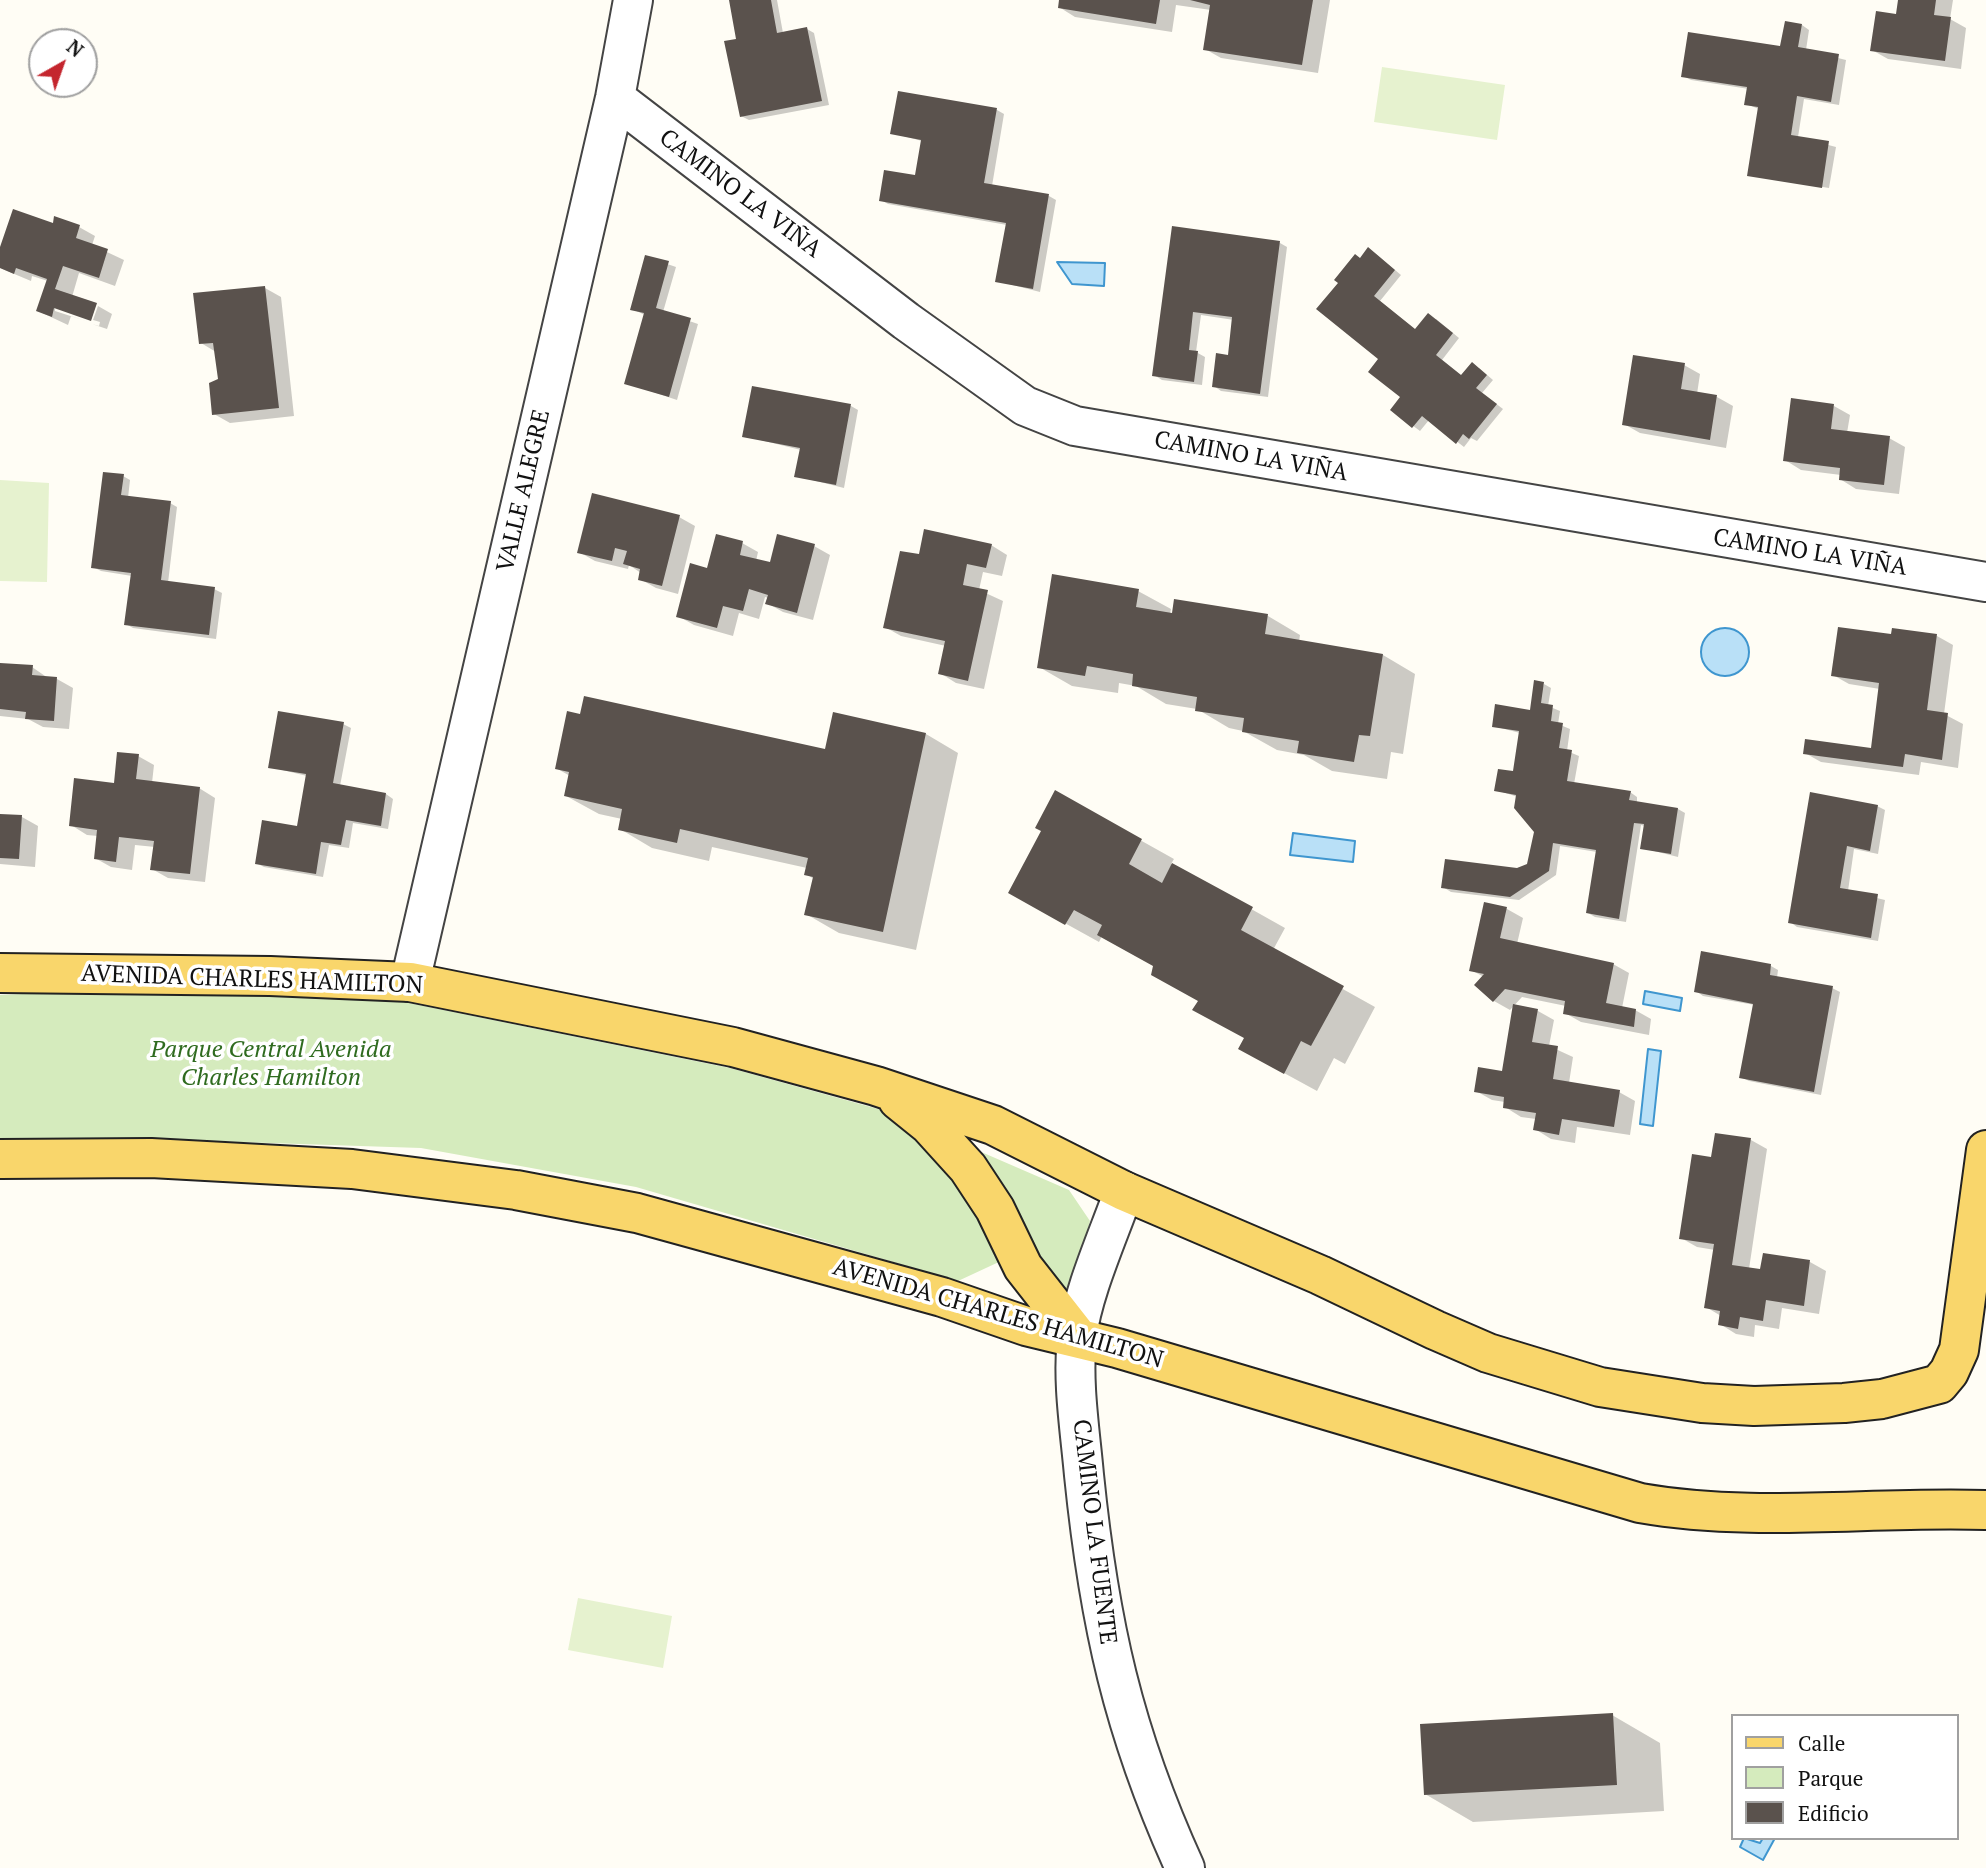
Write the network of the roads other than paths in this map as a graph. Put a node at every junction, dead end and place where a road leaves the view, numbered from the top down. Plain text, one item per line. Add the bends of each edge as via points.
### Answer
1 (633, 0) edge
2 (615, 98) junction
3 (1986, 582) edge
4 (0, 973) edge
5 (410, 982) junction
6 (876, 1086) junction
7 (1986, 1150) edge
8 (0, 1158) edge
9 (1124, 1191) junction
10 (1023, 1267) junction
11 (943, 1297) junction
12 (1077, 1336) junction
13 (1986, 1510) edge
14 (1185, 1868) edge

1 - 2 street, VALLE ALEGRE
2 - 3 street, CAMINO LA VIÑA via 917,329 1025,406 1075,426
2 - 5 street, VALLE ALEGRE
4 - 5 main road, AVENIDA CHARLES HAMILTON
5 - 6 main road, AVENIDA CHARLES HAMILTON via 733,1047
6 - 9 main road, AVENIDA CHARLES HAMILTON via 993,1125
6 - 10 main road via 929,1125 968,1168 995,1209
7 - 9 main road, AVENIDA CHARLES HAMILTON via 1959,1350 1939,1384 1882,1399 1754,1406 1651,1397 1600,1387 1488,1353
8 - 11 main road, AVENIDA CHARLES HAMILTON via 251,1161 452,1180 637,1213
9 - 12 street, CAMINO LA FUENTE
10 - 11 main road via 984,1293
10 - 12 main road
11 - 12 main road, AVENIDA CHARLES HAMILTON via 1026,1326
12 - 13 main road, AVENIDA CHARLES HAMILTON via 1640,1503 1727,1515
12 - 14 street, CAMINO LA FUENTE via 1079,1429 1108,1649 1139,1758

